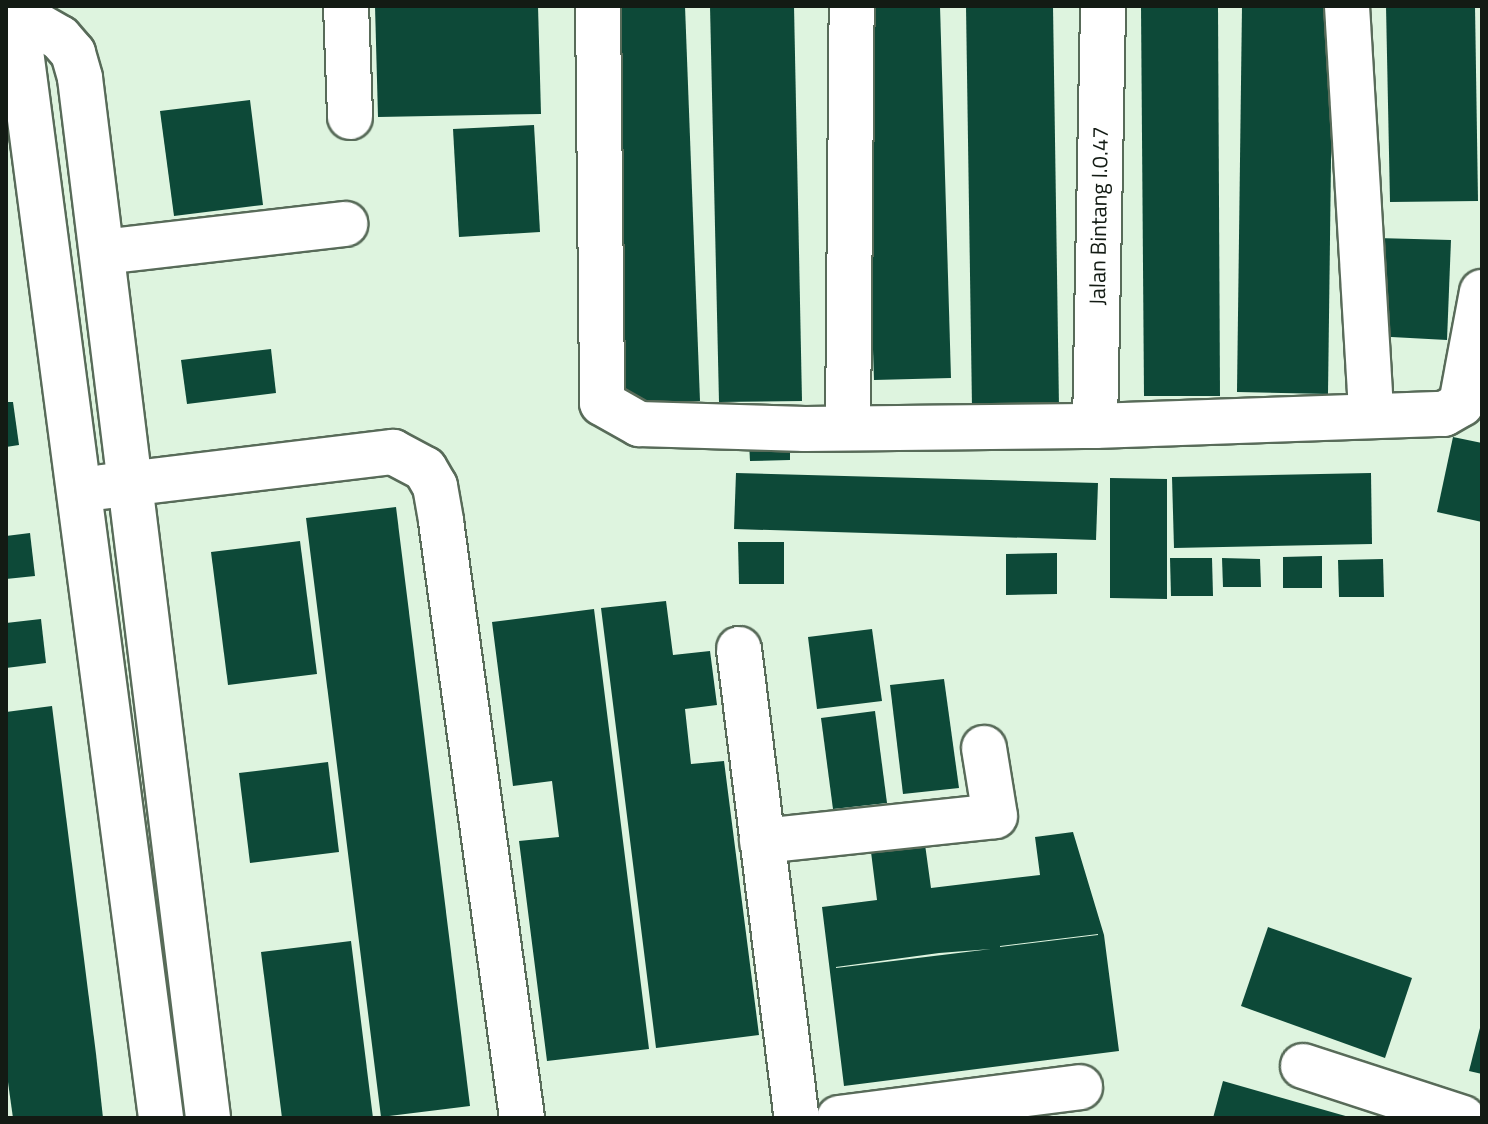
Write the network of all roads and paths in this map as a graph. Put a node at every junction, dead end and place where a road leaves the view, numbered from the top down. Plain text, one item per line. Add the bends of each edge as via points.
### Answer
1 (346, 6) edge
2 (598, 6) edge
3 (852, 6) edge
4 (1103, 6) edge
5 (1347, 6) edge
6 (11, 10) edge
7 (350, 117) dead end
8 (345, 224) dead end
9 (102, 252) junction
10 (1482, 292) edge
11 (1371, 414) junction
12 (1095, 426) junction
13 (848, 428) junction
14 (131, 484) junction
15 (79, 490) junction
16 (739, 649) dead end
17 (984, 748) dead end
18 (762, 841) junction
19 (1303, 1066) dead end
20 (1080, 1087) dead end
21 (161, 1118) edge
22 (208, 1118) edge
23 (522, 1118) edge
24 (797, 1118) edge
25 (839, 1118) edge
26 (1463, 1118) edge

1 - 7 street
2 - 13 street via 602,403 639,424
3 - 13 street
4 - 12 street, Jalan Bintang I.0.47
5 - 11 street
6 - 9 street via 60,38 73,53
6 - 15 street
8 - 9 street
9 - 14 street
10 - 11 street via 1461,404 1444,414
11 - 12 street
12 - 13 street
14 - 15 street
14 - 22 street
14 - 23 street via 393,452 425,469 435,486 441,521
15 - 21 street
16 - 18 street
17 - 18 street via 995,816
18 - 24 street
19 - 26 street
20 - 25 street

